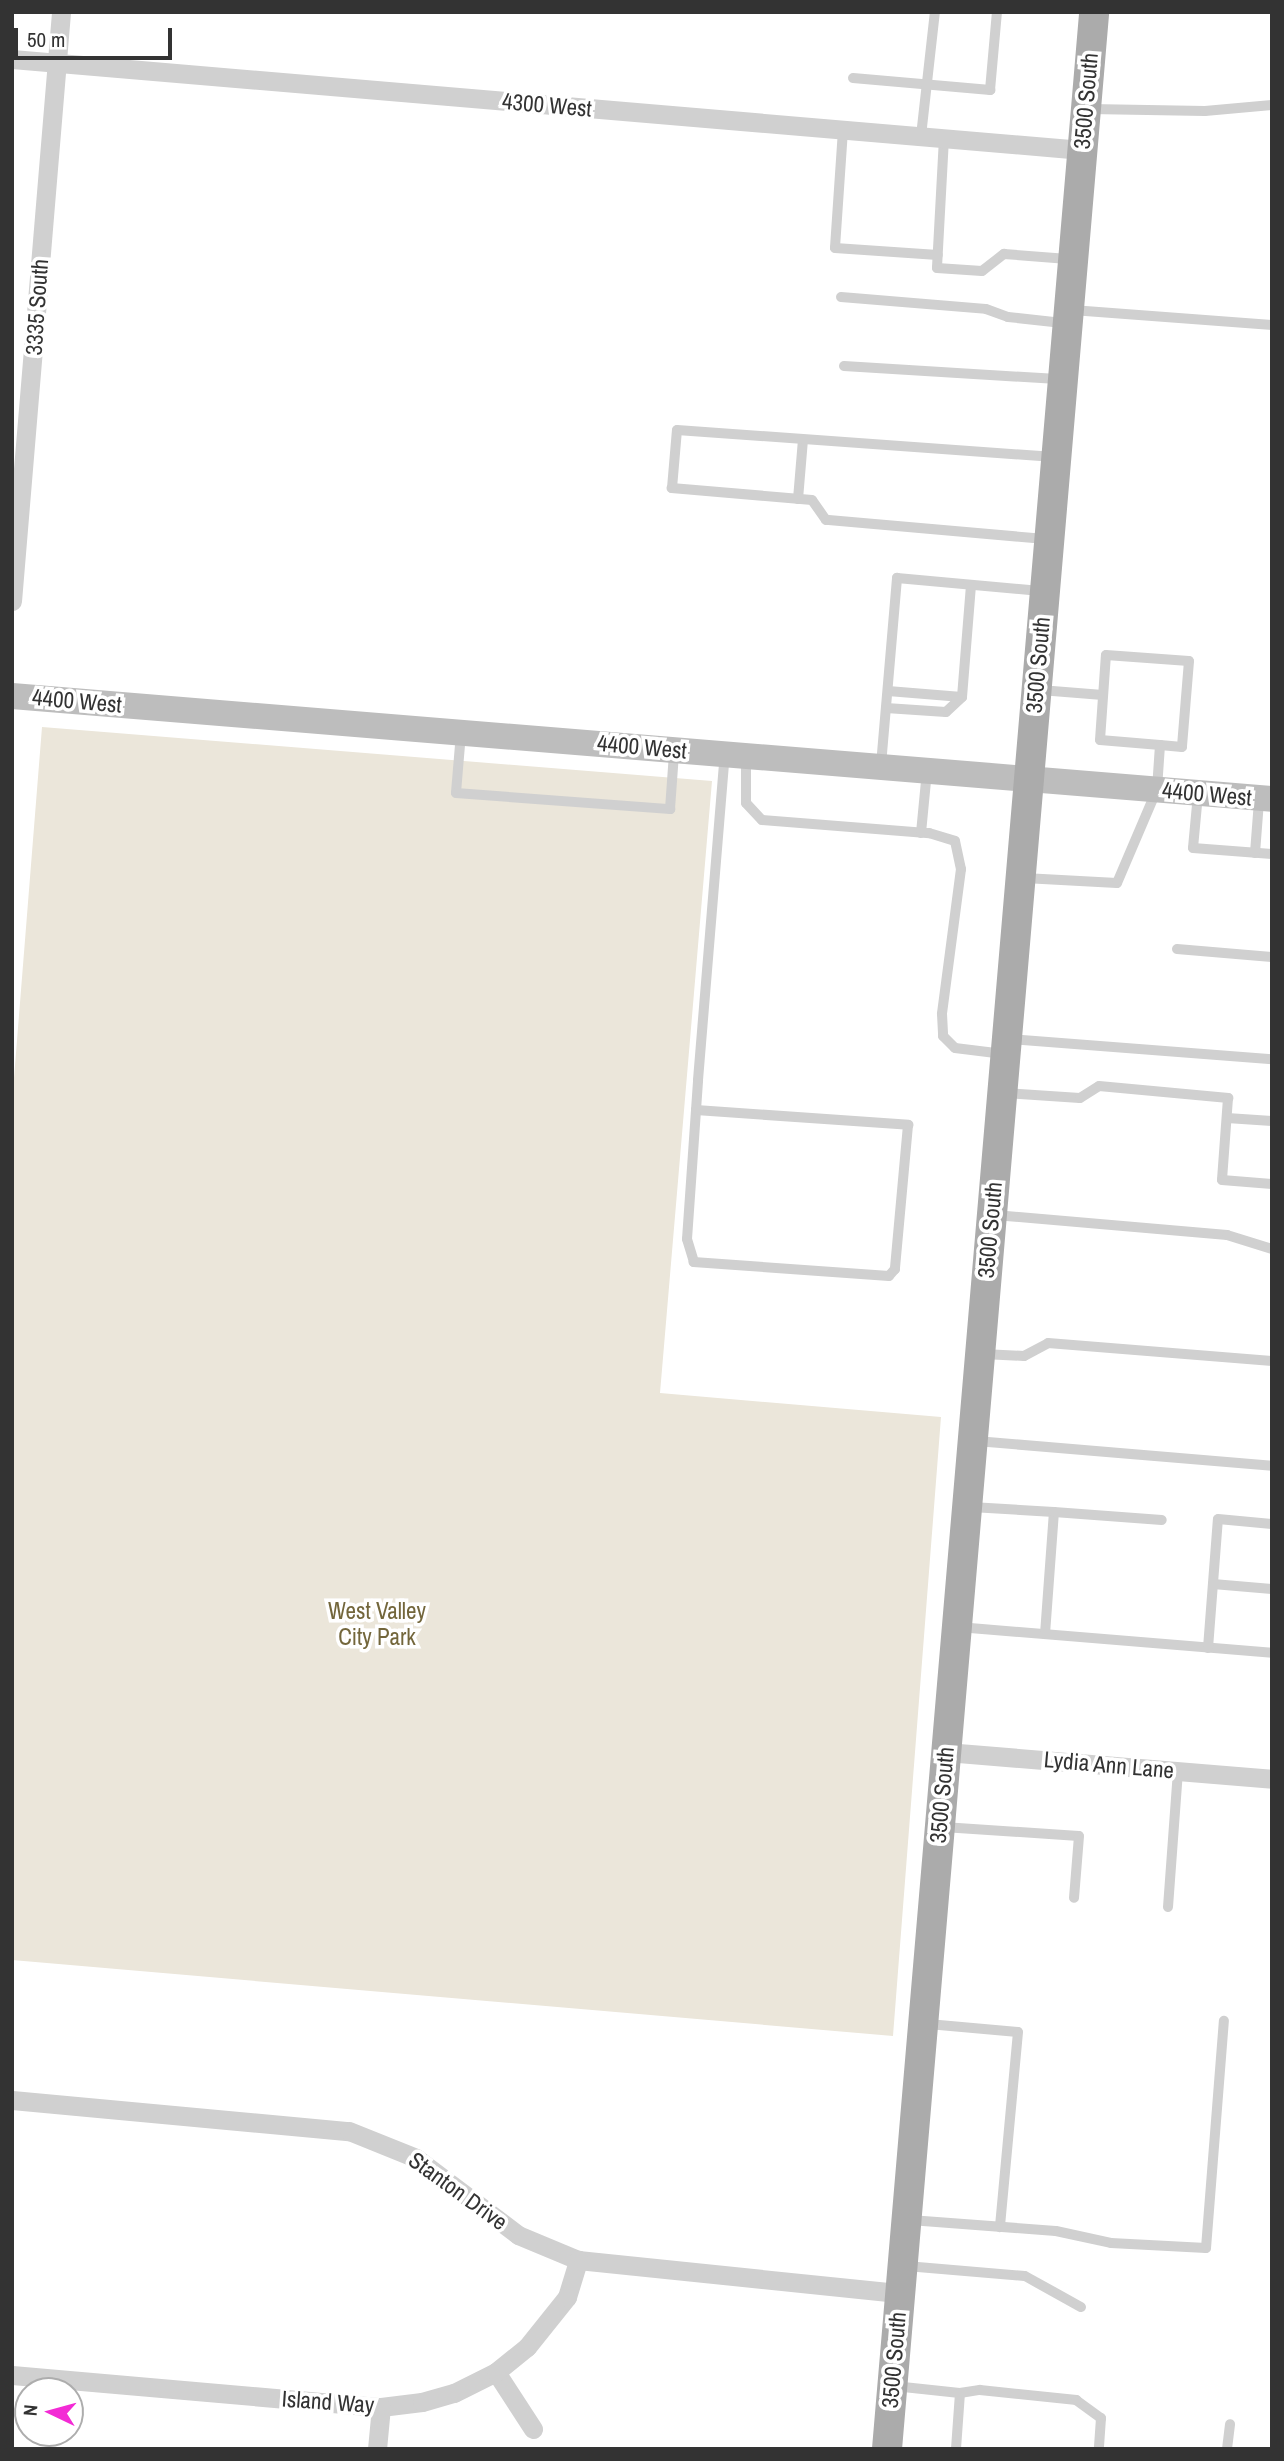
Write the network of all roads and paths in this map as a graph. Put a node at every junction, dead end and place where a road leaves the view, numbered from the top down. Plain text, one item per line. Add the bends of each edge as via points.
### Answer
1 (61, 12) edge
2 (935, 12) edge
3 (997, 12) edge
4 (1094, 12) edge
5 (12, 59) edge
6 (56, 63) junction
7 (853, 78) dead end
8 (928, 85) junction
9 (1272, 105) edge
10 (1086, 109) junction
11 (843, 130) junction
12 (921, 136) junction
13 (944, 138) junction
14 (1082, 150) junction
15 (938, 255) junction
16 (1072, 260) junction
17 (841, 298) dead end
18 (1068, 316) junction
19 (1272, 325) edge
20 (844, 366) dead end
21 (1062, 379) junction
22 (20, 421) edge
23 (803, 440) junction
24 (1055, 457) junction
25 (798, 499) junction
26 (1049, 540) junction
27 (971, 584) junction
28 (1044, 591) junction
29 (12, 601) edge
30 (1036, 690) junction
31 (888, 691) junction
32 (1103, 695) junction
33 (12, 696) edge
34 (962, 697) junction
35 (886, 708) junction
36 (461, 733) junction
37 (1160, 745) junction
38 (674, 750) junction
39 (736, 755) junction
40 (881, 767) junction
41 (927, 770) junction
42 (1028, 778) junction
43 (1157, 789) junction
44 (1198, 793) junction
45 (1265, 799) edge
46 (921, 833) junction
47 (1255, 853) junction
48 (1272, 854) edge
49 (1020, 878) junction
50 (1177, 949) dead end
51 (1272, 957) edge
52 (1005, 1046) junction
53 (1272, 1059) edge
54 (1002, 1093) junction
55 (696, 1110) junction
56 (1227, 1118) junction
57 (1272, 1121) edge
58 (1272, 1184) edge
59 (991, 1214) junction
60 (1272, 1249) edge
61 (979, 1354) junction
62 (1272, 1361) edge
63 (972, 1440) junction
64 (1272, 1466) edge
65 (966, 1506) junction
66 (1054, 1512) junction
67 (1162, 1520) dead end
68 (1272, 1524) edge
69 (1213, 1584) junction
70 (1272, 1589) edge
71 (956, 1627) junction
72 (1045, 1634) junction
73 (1208, 1648) junction
74 (1272, 1653) edge
75 (946, 1752) junction
76 (1178, 1771) junction
77 (1272, 1779) edge
78 (939, 1826) junction
79 (1074, 1898) dead end
80 (1168, 1907) dead end
81 (1224, 2021) dead end
82 (923, 2023) junction
83 (12, 2100) edge
84 (906, 2220) junction
85 (1000, 2227) junction
86 (578, 2260) junction
87 (901, 2279) junction
88 (1081, 2307) dead end
89 (496, 2372) junction
90 (12, 2375) edge
91 (892, 2386) junction
92 (960, 2393) junction
93 (381, 2407) junction
94 (1230, 2424) dead end
95 (533, 2429) dead end
96 (377, 2449) edge
97 (887, 2449) edge
98 (956, 2449) edge
99 (1098, 2449) edge
100 (1227, 2449) edge

1 - 6 street, 3335 South
2 - 8 lane
3 - 8 lane via 990,90
4 - 10 main road, 3500 South
5 - 6 street, 4300 West
6 - 11 street, 4300 West
6 - 22 street, 3335 South
7 - 8 lane
8 - 12 lane
9 - 10 lane via 1205,111
10 - 14 main road, 3500 South
11 - 12 street, 4300 West
11 - 15 lane via 835,248
12 - 13 street, 4300 West
13 - 14 street, 4300 West
13 - 15 lane
14 - 16 main road, 3500 South
15 - 16 lane via 937,268 982,271 1004,254
16 - 18 main road, 3500 South
17 - 18 lane via 986,309 1007,317
18 - 19 lane
18 - 21 main road, 3500 South
20 - 21 lane
21 - 24 main road, 3500 South
22 - 29 street, 3335 South
23 - 24 lane
23 - 25 lane
23 - 25 lane via 677,430 672,488
24 - 26 main road, 3500 South
25 - 26 lane via 811,500 826,520
26 - 28 main road, 3500 South
27 - 28 lane
27 - 31 lane via 897,578
27 - 34 lane
28 - 30 main road, 3500 South
30 - 32 lane
30 - 42 main road, 3500 South
31 - 34 lane
31 - 35 lane
32 - 37 lane via 1100,740
32 - 37 lane via 1106,655 1189,661 1182,747
33 - 36 street, 4400 West
34 - 35 lane via 946,712
35 - 40 lane
36 - 38 street, 4400 West
36 - 38 lane via 456,793 670,809
37 - 43 lane
38 - 39 street, 4400 West
39 - 40 street, 4400 West
39 - 46 lane via 744,795 756,817
39 - 55 lane
40 - 41 street, 4400 West
41 - 42 street, 4400 West
41 - 46 lane
42 - 43 street, 4400 West
42 - 49 main road, 3500 South
43 - 44 street, 4400 West
43 - 49 lane via 1117,883
44 - 45 street, 4400 West
44 - 47 lane via 1193,848
45 - 47 lane
46 - 52 lane via 950,838 961,857 943,1036 955,1048
47 - 48 lane
49 - 52 main road, 3500 South
50 - 51 lane
52 - 53 lane
52 - 54 main road, 3500 South
54 - 56 lane via 1080,1098 1099,1086 1228,1098
54 - 59 main road, 3500 South
55 - 55 lane via 687,1238 694,1262 889,1276 895,1269 908,1125
56 - 57 lane
56 - 58 lane via 1223,1180
59 - 60 lane via 1227,1236
59 - 61 main road, 3500 South
61 - 62 lane via 1024,1356 1048,1343
61 - 63 main road, 3500 South
63 - 64 lane
63 - 65 main road, 3500 South
65 - 66 lane
65 - 71 main road, 3500 South
66 - 67 lane
66 - 72 lane
68 - 69 lane via 1218,1519
69 - 70 lane
69 - 73 lane
71 - 72 lane
71 - 75 main road, 3500 South
72 - 73 lane
73 - 74 lane
75 - 76 street, Lydia Ann Lane
75 - 78 main road, 3500 South
76 - 77 street, Lydia Ann Lane
76 - 80 lane
78 - 79 lane via 1079,1836
78 - 82 main road, 3500 South
81 - 85 lane via 1206,2248 1111,2243 1056,2231
82 - 84 main road, 3500 South
82 - 85 lane via 1018,2032
83 - 86 street, Stanton Drive via 349,2131 415,2158 518,2235
84 - 85 lane
84 - 87 main road, 3500 South
86 - 87 street, Stanton Drive via 628,2269
86 - 89 street, Island Way via 567,2297 527,2347
87 - 88 lane via 1025,2276
87 - 91 main road, 3500 South
89 - 93 street, Island Way via 454,2393
89 - 95 street
90 - 93 street, Island Way
91 - 92 lane
91 - 97 main road, 3500 South
92 - 98 lane
92 - 99 lane via 980,2390 1076,2400 1101,2418
93 - 96 street
94 - 100 lane

